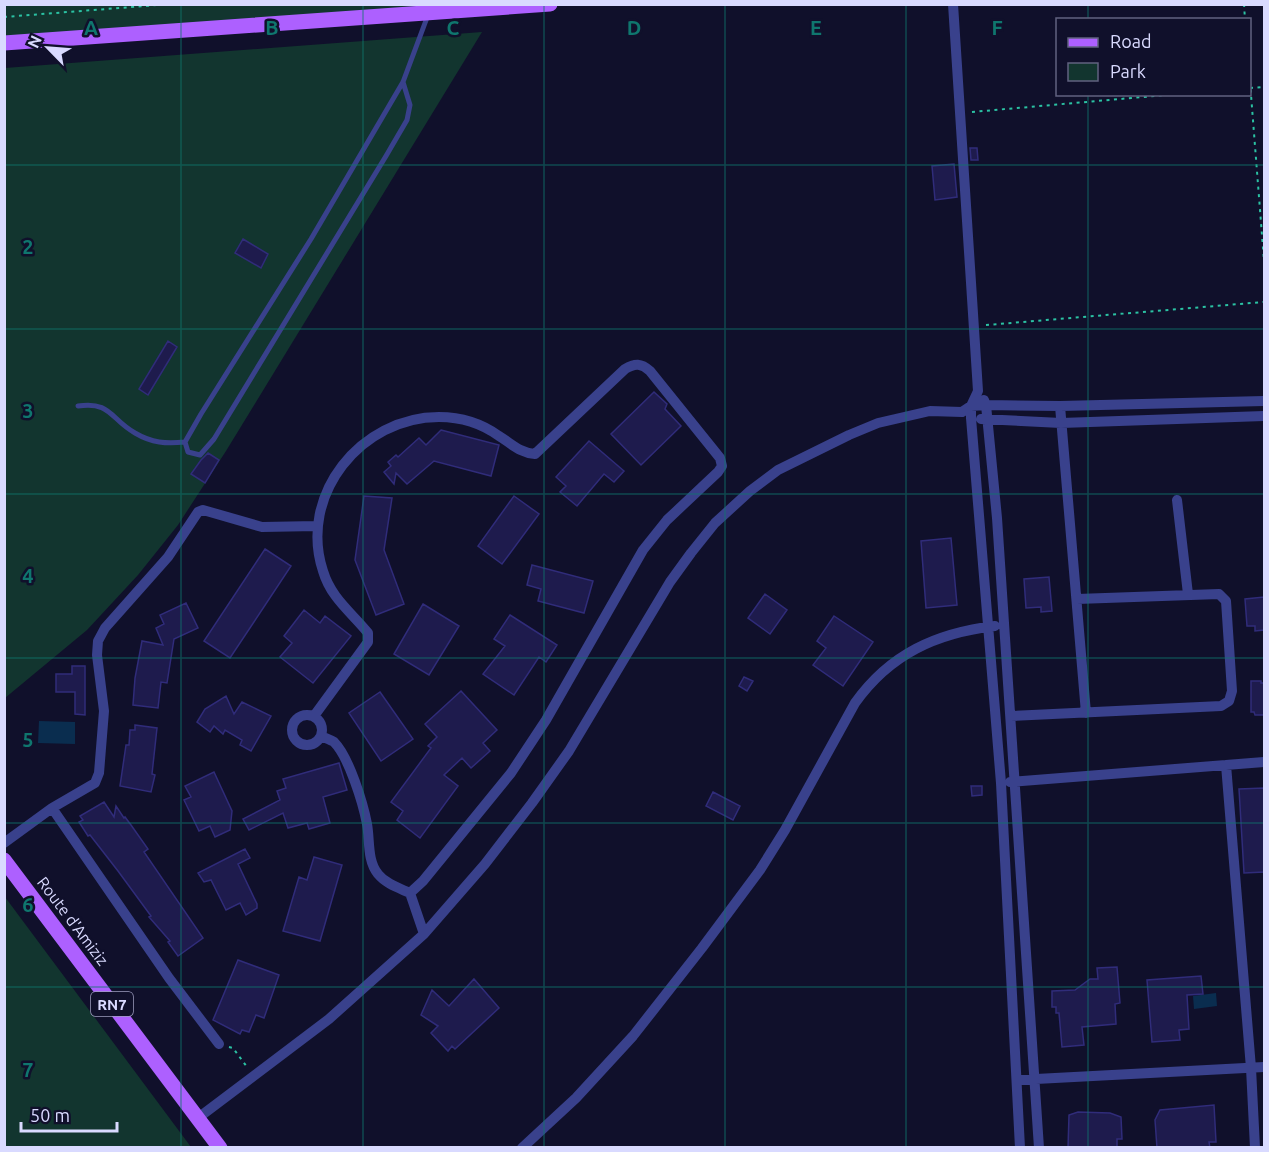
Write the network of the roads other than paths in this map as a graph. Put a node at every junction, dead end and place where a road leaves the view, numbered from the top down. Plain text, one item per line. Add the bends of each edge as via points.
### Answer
1 (550, 4) edge
2 (953, 4) edge
3 (428, 13) junction
4 (4, 43) edge
5 (403, 82) junction
6 (978, 391) junction
7 (1264, 401) edge
8 (986, 405) junction
9 (78, 406) dead end
10 (1060, 406) junction
11 (968, 412) junction
12 (1264, 416) edge
13 (988, 419) junction
14 (1061, 423) junction
15 (185, 442) junction
16 (1177, 500) dead end
17 (317, 526) junction
18 (1188, 594) junction
19 (1077, 599) junction
20 (1004, 625) junction
21 (988, 627) junction
22 (1086, 713) junction
23 (314, 716) junction
24 (1011, 716) junction
25 (321, 736) junction
26 (1264, 762) edge
27 (1226, 765) junction
28 (1016, 781) junction
29 (1000, 783) junction
30 (52, 808) junction
31 (4, 843) edge
32 (4, 860) edge
33 (410, 893) junction
34 (424, 934) junction
35 (219, 1044) road end
36 (1264, 1067) edge
37 (1251, 1068) junction
38 (1035, 1078) junction
39 (1017, 1080) junction
40 (198, 1118) junction
41 (220, 1148) edge
42 (522, 1148) edge
43 (1020, 1148) edge
44 (1039, 1148) edge
45 (1255, 1148) edge

1 - 3 main road
2 - 6 street
3 - 4 main road
3 - 5 lane
5 - 15 lane
5 - 15 lane via 410,105 407,120 327,256 214,439 200,455 188,452
6 - 8 street
6 - 11 street
7 - 10 street
8 - 10 street
8 - 11 street
8 - 13 street
9 - 15 lane via 103,406 135,433 162,444
10 - 14 street
11 - 13 street
11 - 21 street
11 - 34 street via 930,411 878,423 849,435 778,470 715,524 669,582 569,751 485,864
12 - 14 street
13 - 14 street
13 - 20 street
14 - 19 street
16 - 18 street
17 - 23 street via 317,548 328,586 369,637
17 - 30 street via 262,527 203,510 198,512 168,557 98,641 104,711 99,773 95,783
17 - 33 street via 320,506 341,466 355,451 390,428 420,418 461,418 499,435 517,450 535,454 625,369 638,364 650,371 720,458 722,466 718,472 667,520 643,550 552,710 511,773
18 - 19 street
18 - 22 street via 1219,594 1226,601 1232,691 1229,701 1221,706
19 - 22 street
20 - 21 street
20 - 24 street
21 - 29 street
21 - 42 street via 949,635 909,651 866,687 760,870 702,948 633,1036 576,1098
22 - 24 street
23 - 25 street via 323,728
23 - 25 street via 299,717 292,731 301,744 309,745
24 - 28 street
25 - 33 street via 334,742 350,769 361,796 371,862 377,873 386,882
26 - 27 street
27 - 28 street
27 - 37 street
28 - 29 street
28 - 38 street
29 - 39 street
30 - 31 street
30 - 35 street
32 - 40 main road, Route d'Amiziz / RN7
33 - 34 street
34 - 40 street via 329,1019
36 - 37 street
37 - 38 street
37 - 45 street
38 - 39 street
38 - 44 street
39 - 43 street
40 - 41 main road, Route d'Amiziz / RN7

